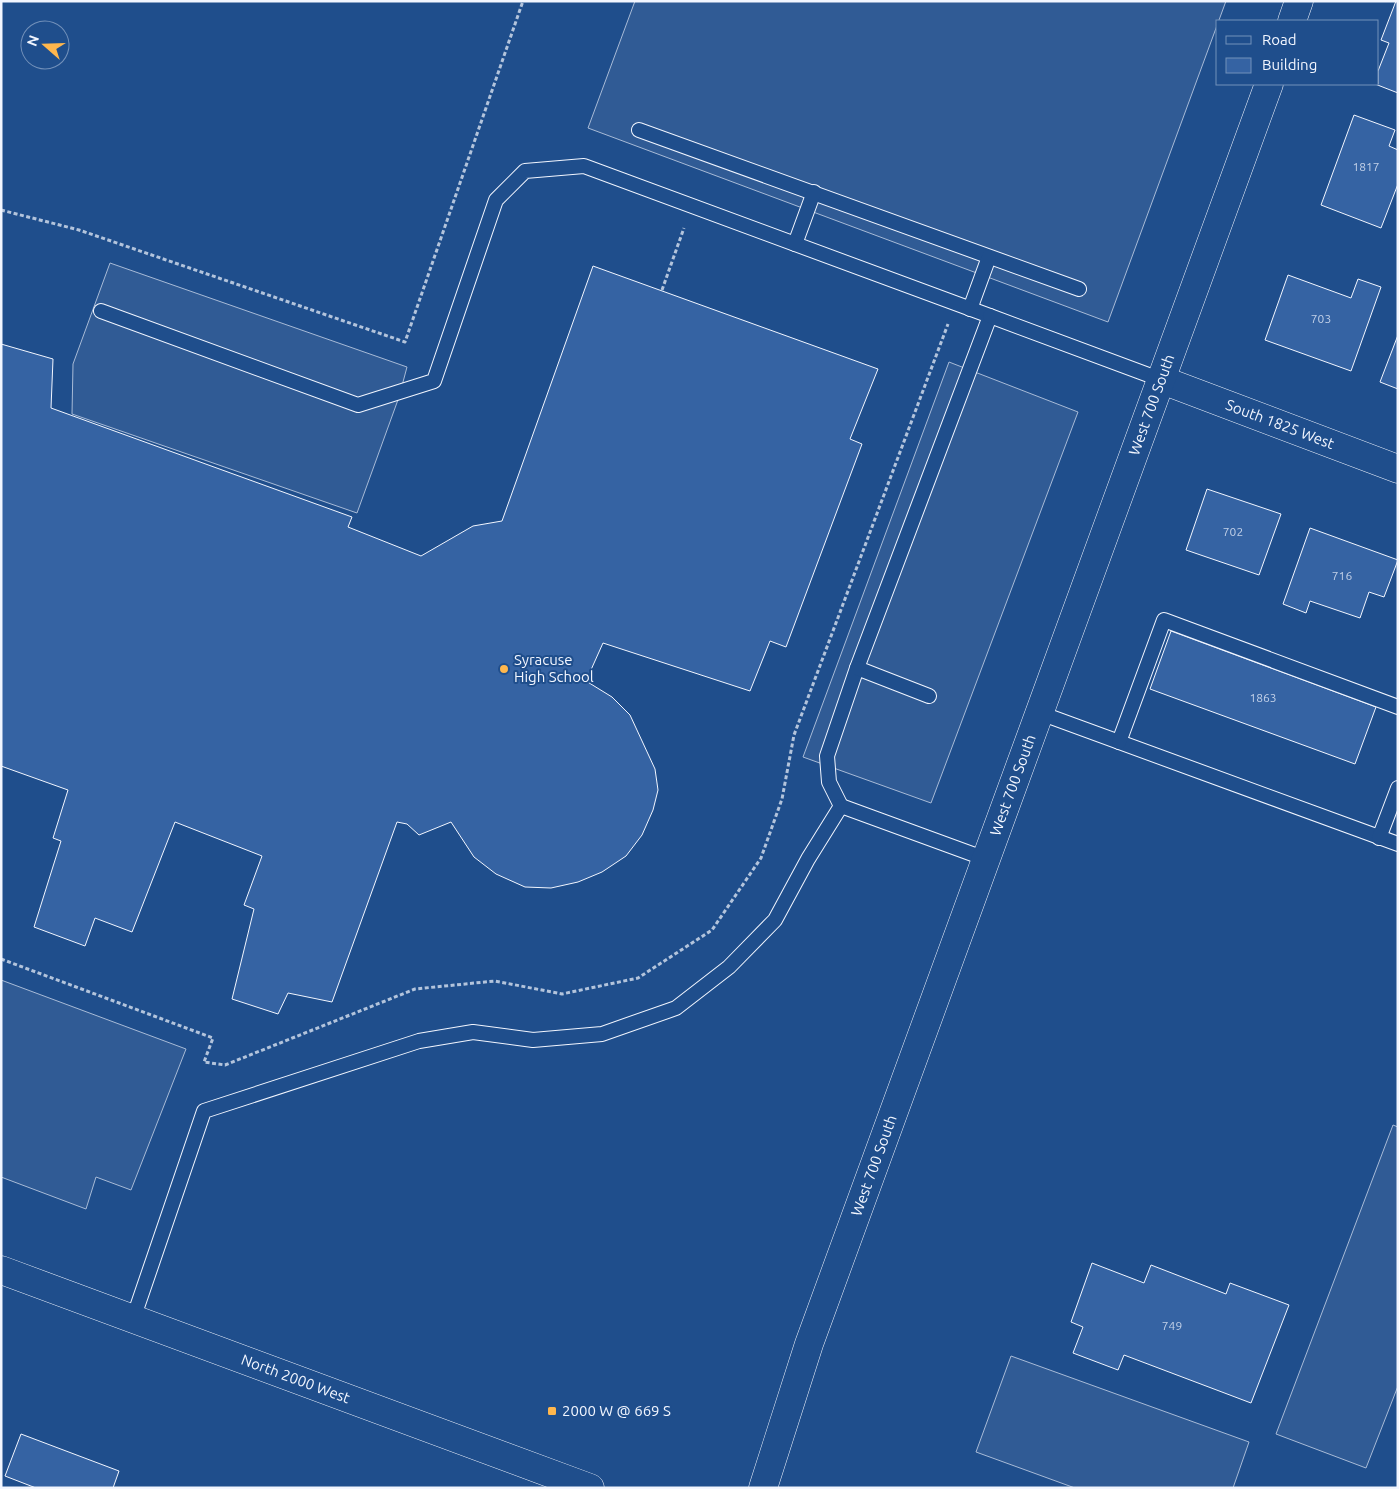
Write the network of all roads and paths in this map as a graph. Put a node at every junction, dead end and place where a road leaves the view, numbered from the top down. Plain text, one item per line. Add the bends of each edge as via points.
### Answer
1 (523, 1) edge
2 (1299, 1) edge
3 (1292, 20) edge
4 (1269, 85) edge
5 (639, 130) dead end
6 (814, 192) junction
7 (1, 210) edge
8 (685, 225) dead end
9 (795, 244) junction
10 (988, 257) junction
11 (1079, 289) dead end
12 (662, 290) dead end
13 (970, 309) junction
14 (101, 311) dead end
15 (951, 315) dead end
16 (990, 316) junction
17 (1162, 380) junction
18 (1398, 469) edge
19 (857, 668) junction
20 (930, 696) dead end
21 (1398, 707) edge
22 (1040, 713) junction
23 (1119, 742) junction
24 (1398, 788) edge
25 (841, 806) junction
26 (1380, 838) junction
27 (1398, 844) edge
28 (986, 859) junction
29 (1, 959) edge
30 (1, 1270) edge
31 (133, 1319) junction
32 (590, 1488) edge
33 (763, 1488) edge

1 - 7 path via 405,342 79,230
2 - 3 street
4 - 17 street, West 700 South
5 - 6 lane
6 - 9 lane
6 - 10 lane
8 - 12 path
9 - 13 lane
9 - 14 lane via 584,166 525,170 496,200 434,381 358,405
10 - 11 lane
10 - 13 lane
13 - 16 lane
15 - 29 path via 794,735 782,799 761,858 712,930 638,978 562,994 495,980 415,988 225,1065 204,1062 214,1038
16 - 17 lane
16 - 19 lane
17 - 18 street, South 1825 West
17 - 22 street, West 700 South
19 - 20 lane
19 - 25 lane via 827,756 829,782
21 - 23 lane via 1164,620
22 - 23 lane
22 - 28 street, West 700 South
23 - 26 lane
24 - 26 lane
25 - 28 lane
25 - 31 lane via 775,920 729,967 676,1008 602,1034 533,1040 473,1032 419,1041 204,1111
26 - 27 lane
28 - 33 street, West 700 South via 809,1344
30 - 31 street, North 2000 West
31 - 32 street, North 2000 West

